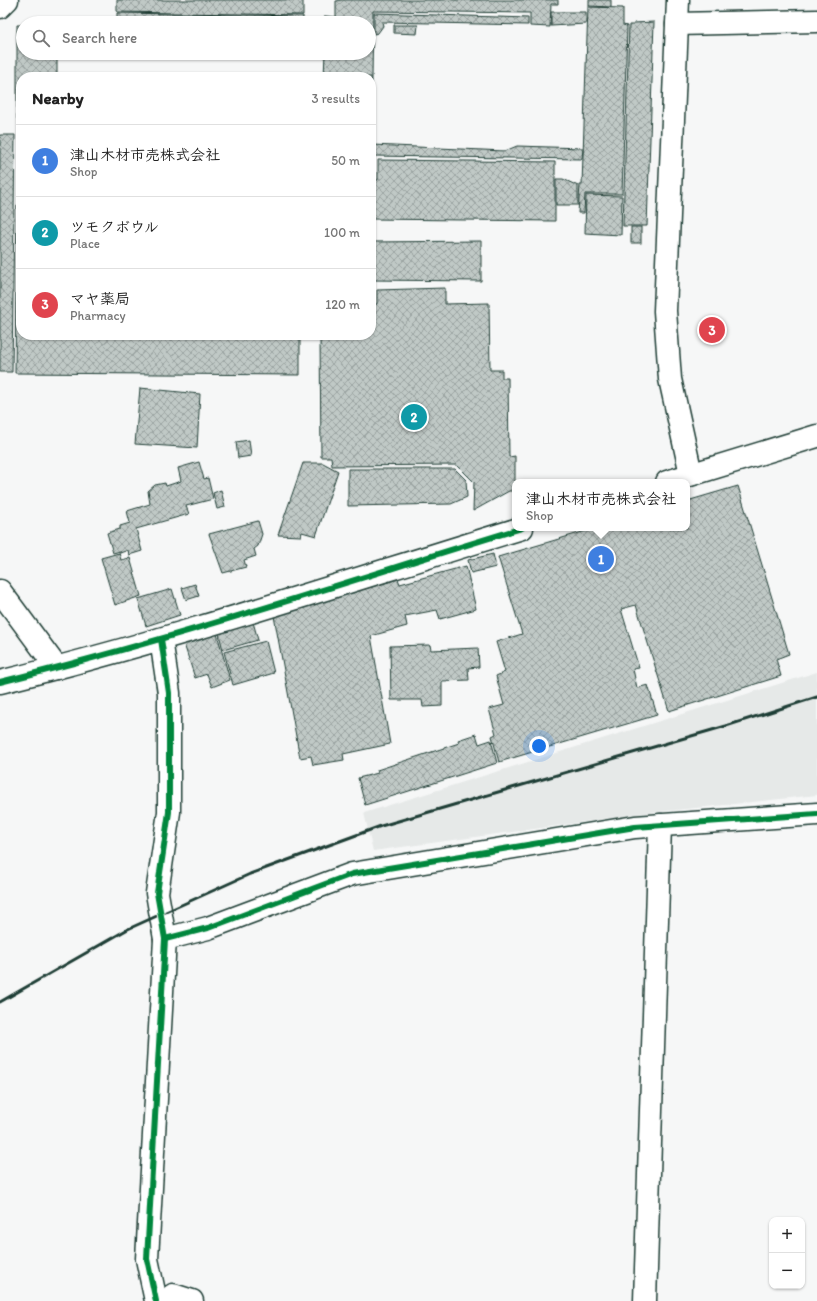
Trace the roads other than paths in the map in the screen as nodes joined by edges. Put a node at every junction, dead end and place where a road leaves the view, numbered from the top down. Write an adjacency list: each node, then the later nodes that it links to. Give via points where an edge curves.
1 (7, 0): 3 (main road)
2 (678, 0): 5 (main road)
3 (0, 7)
4 (817, 21): 5 (main road)
5 (677, 24): 7 (main road, via 665,311 670,379)
6 (817, 436): 7 (main road)
7 (691, 474): 8 (main road)
8 (676, 479)
9 (512, 531): 11 (main road)
10 (0, 592): 12 (main road)
11 (161, 639): 12 (main road); 16 (main road, via 169,693 169,812 157,893)
12 (57, 668): 13 (main road)
13 (0, 682)
14 (817, 814): 15 (main road)
15 (660, 825): 16 (main road, via 352,874 208,928); 20 (main road)
16 (165, 939): 17 (main road, via 147,1259)
17 (156, 1301)
18 (170, 1301): 19 (main road, via 173,1295)
19 (192, 1301)
20 (645, 1301)

